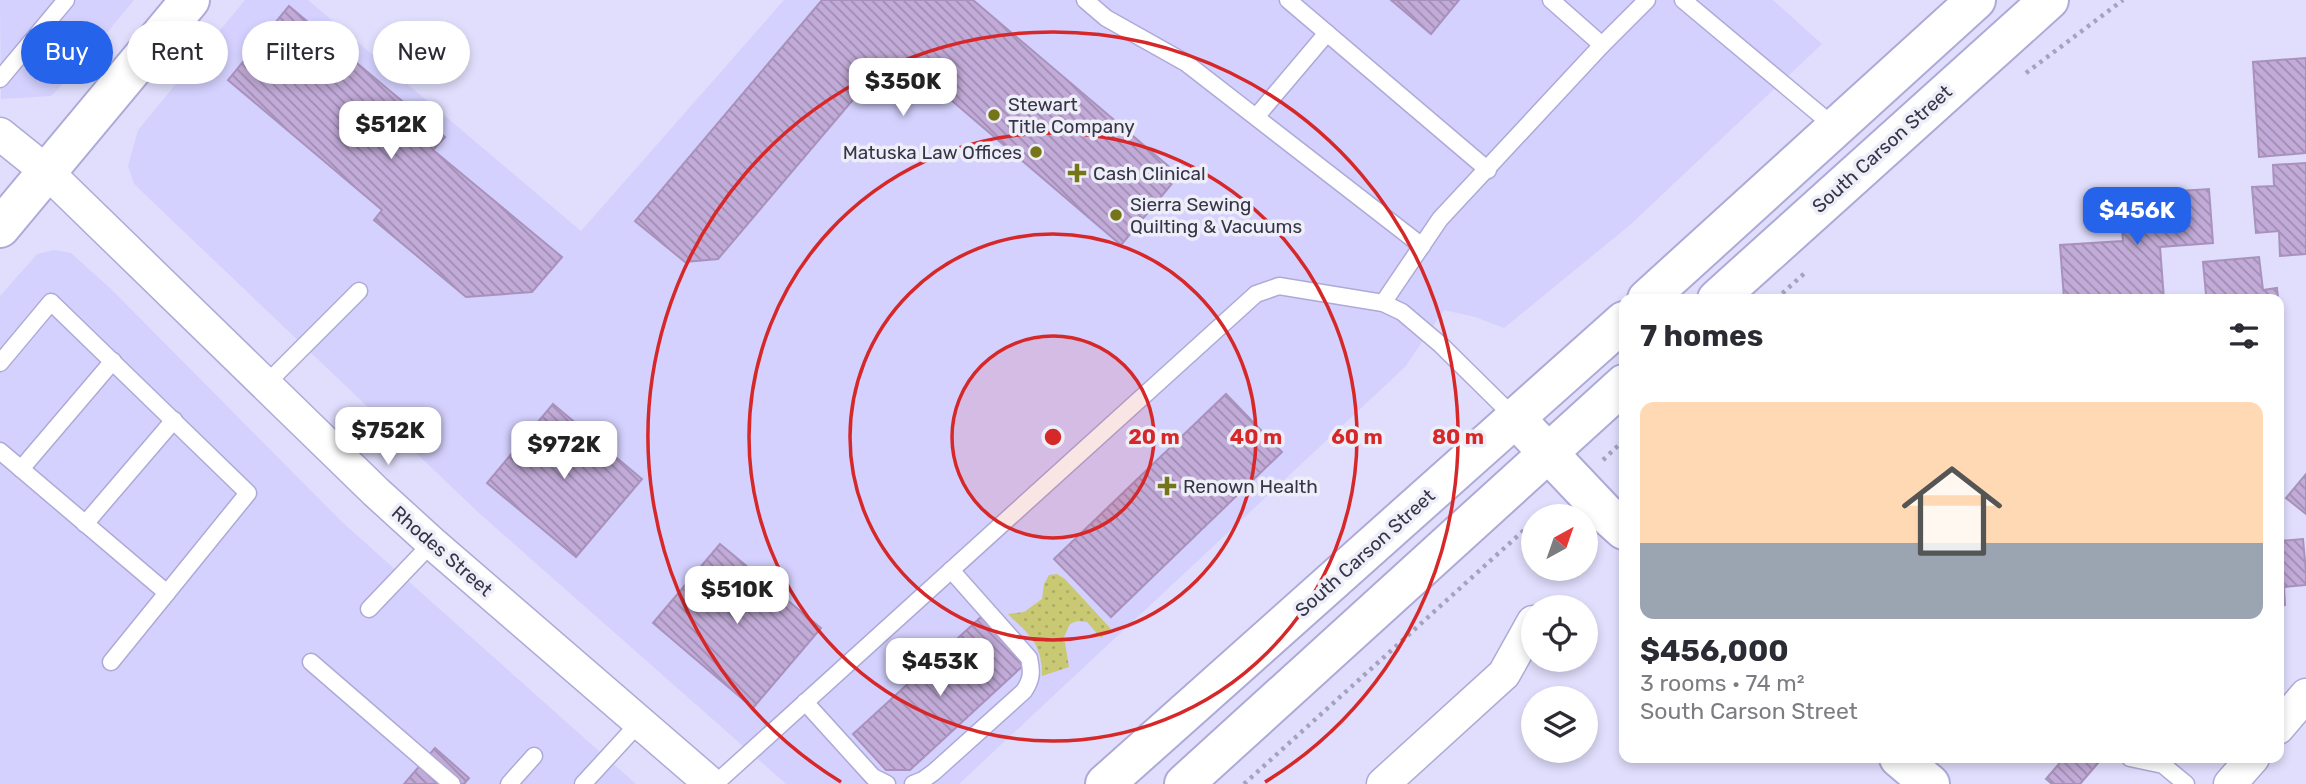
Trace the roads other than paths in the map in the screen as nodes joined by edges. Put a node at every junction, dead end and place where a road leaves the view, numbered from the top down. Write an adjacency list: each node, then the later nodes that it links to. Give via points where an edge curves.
1 (66, 0): 12 (lane)
2 (190, 0): 17 (main road)
3 (1288, 0): 10 (lane)
4 (1551, 0): 11 (lane)
5 (1647, 0): 11 (lane)
6 (1683, 0): 14 (lane)
7 (1976, 0): 14 (main road)
8 (2049, 0): 22 (main road, South Carson Street)
9 (1093, 3): 13 (lane, via 1106,18 1186,63)
10 (1327, 33): 13 (lane); 16 (lane)
11 (1602, 45): 16 (lane)
12 (0, 79)
13 (1256, 117): 19 (lane)
14 (1836, 128): 21 (main road)
15 (0, 134): 17 (street, Rhodes Street)
16 (1488, 170): 19 (lane, via 1440,219)
17 (46, 171): 18 (main road); 27 (street, Rhodes Street)
18 (0, 228)
19 (1422, 246): 23 (lane)
20 (359, 291): 27 (lane)
21 (1653, 294)
22 (1723, 294)
23 (1383, 303): 29 (lane, via 1402,312 1441,345); 37 (lane, via 1279,286 1256,294)
24 (1619, 326): 29 (main road, South Carson Street)
25 (113, 361): 26 (lane, via 51,302); 30 (lane); 33 (lane)
26 (0, 363)
27 (266, 384): 36 (street, Rhodes Street)
28 (1619, 388): 32 (main road)
29 (1516, 419): 32 (main road); 57 (main road, South Carson Street)
30 (174, 421): 34 (lane); 38 (lane, via 248,493)
31 (0, 451): 33 (lane)
32 (1548, 452): 35 (main road); 58 (main road)
33 (21, 469): 34 (lane)
34 (85, 524): 38 (lane)
35 (1619, 526)
36 (432, 543): 39 (lane); 46 (street, Rhodes Street)
37 (951, 570): 44 (lane); 56 (lane, via 1029,657 1031,681 934,772)
38 (167, 593): 41 (lane)
39 (369, 609)
40 (1521, 644): 59 (street, via 1504,674)
41 (111, 662)
42 (311, 662): 51 (lane)
43 (2306, 695): 45 (street)
44 (805, 702): 54 (lane); 55 (lane, via 873,777)
45 (2284, 721)
46 (639, 723): 53 (lane); 54 (street, Rhodes Street)
47 (534, 756): 52 (lane)
48 (1905, 763): 60 (main road)
49 (2154, 763): 61 (lane)
50 (2249, 763): 62 (street)
51 (452, 784)
52 (509, 784)
53 (583, 784)
54 (713, 784)
55 (887, 784)
56 (913, 784)
57 (1105, 784)
58 (1184, 784)
59 (1383, 784)
60 (1930, 784)
61 (2186, 784)
62 (2231, 784)

